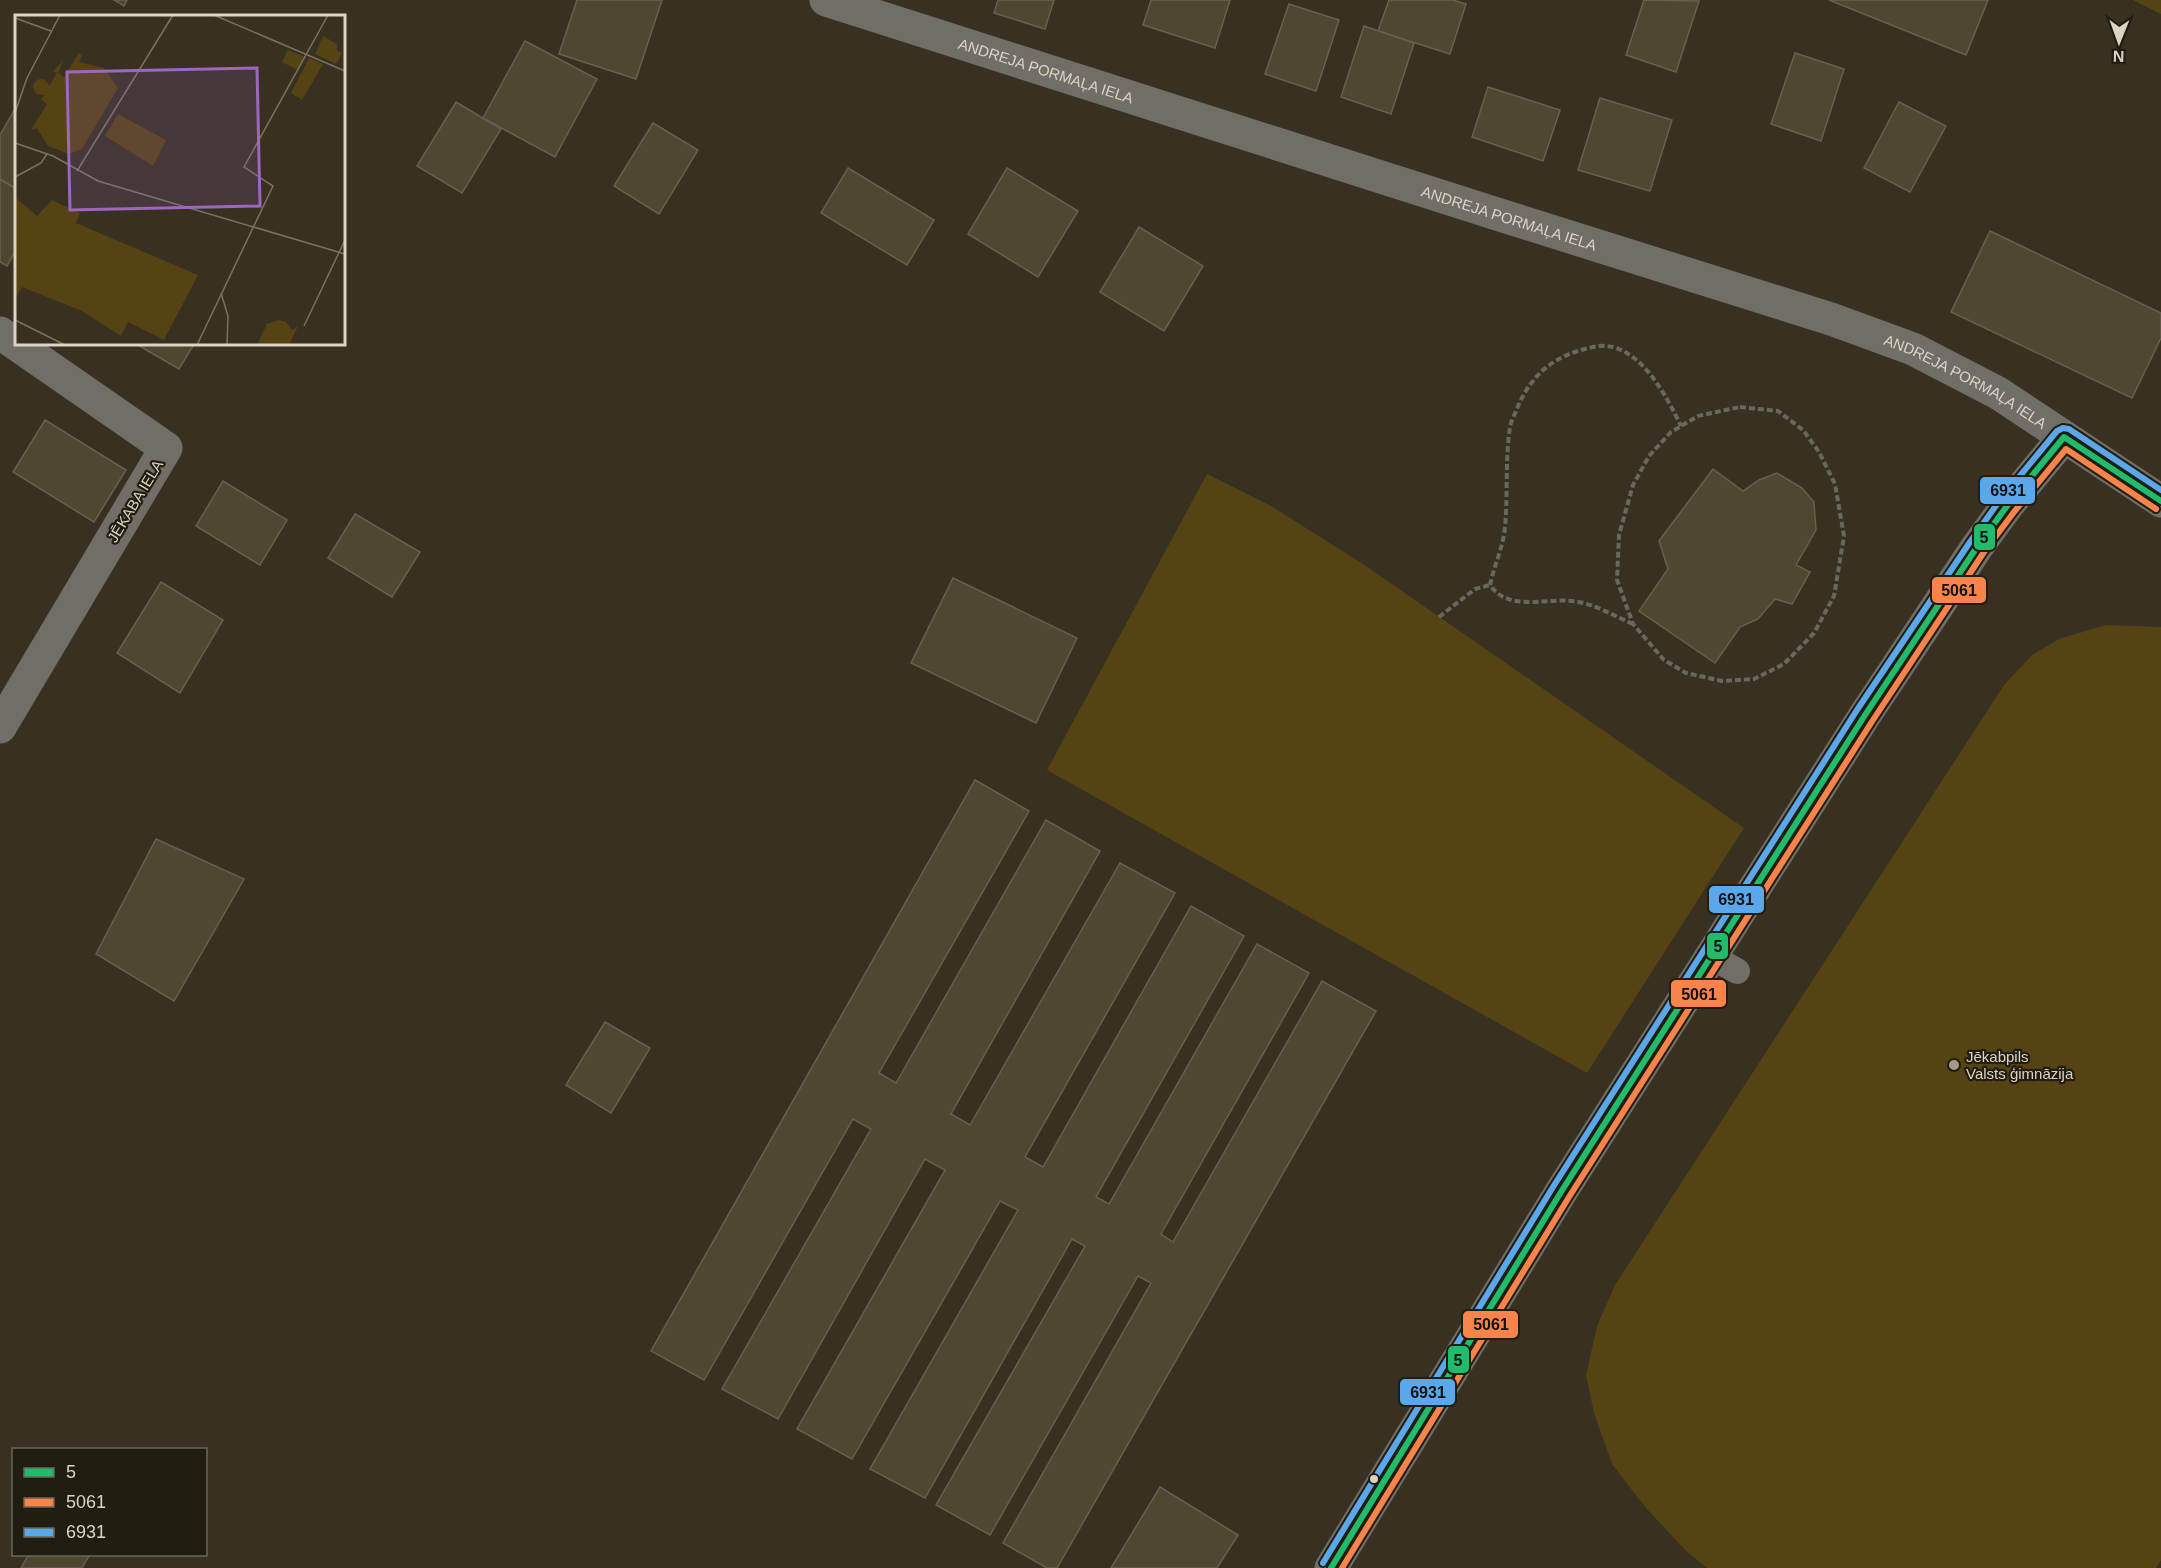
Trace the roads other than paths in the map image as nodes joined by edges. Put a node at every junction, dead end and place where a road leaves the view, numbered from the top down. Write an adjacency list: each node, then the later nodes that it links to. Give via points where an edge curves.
1 (826, 0): 5 (street, ANDREJA PORMAĻA IELA, via 1831,319 1912,349 1998,393)
2 (0, 333): 3 (street, JĒKABA IELA)
3 (15, 343)
4 (17, 345): 7 (street, JĒKABA IELA, via 166,448)
5 (2064, 437): 6 (street, ANDREJA PORMAĻA IELA); 8 (street, via 1977,547 1865,715 1724,964 1562,1192)
6 (2161, 501)
7 (0, 727)
8 (1330, 1568)

